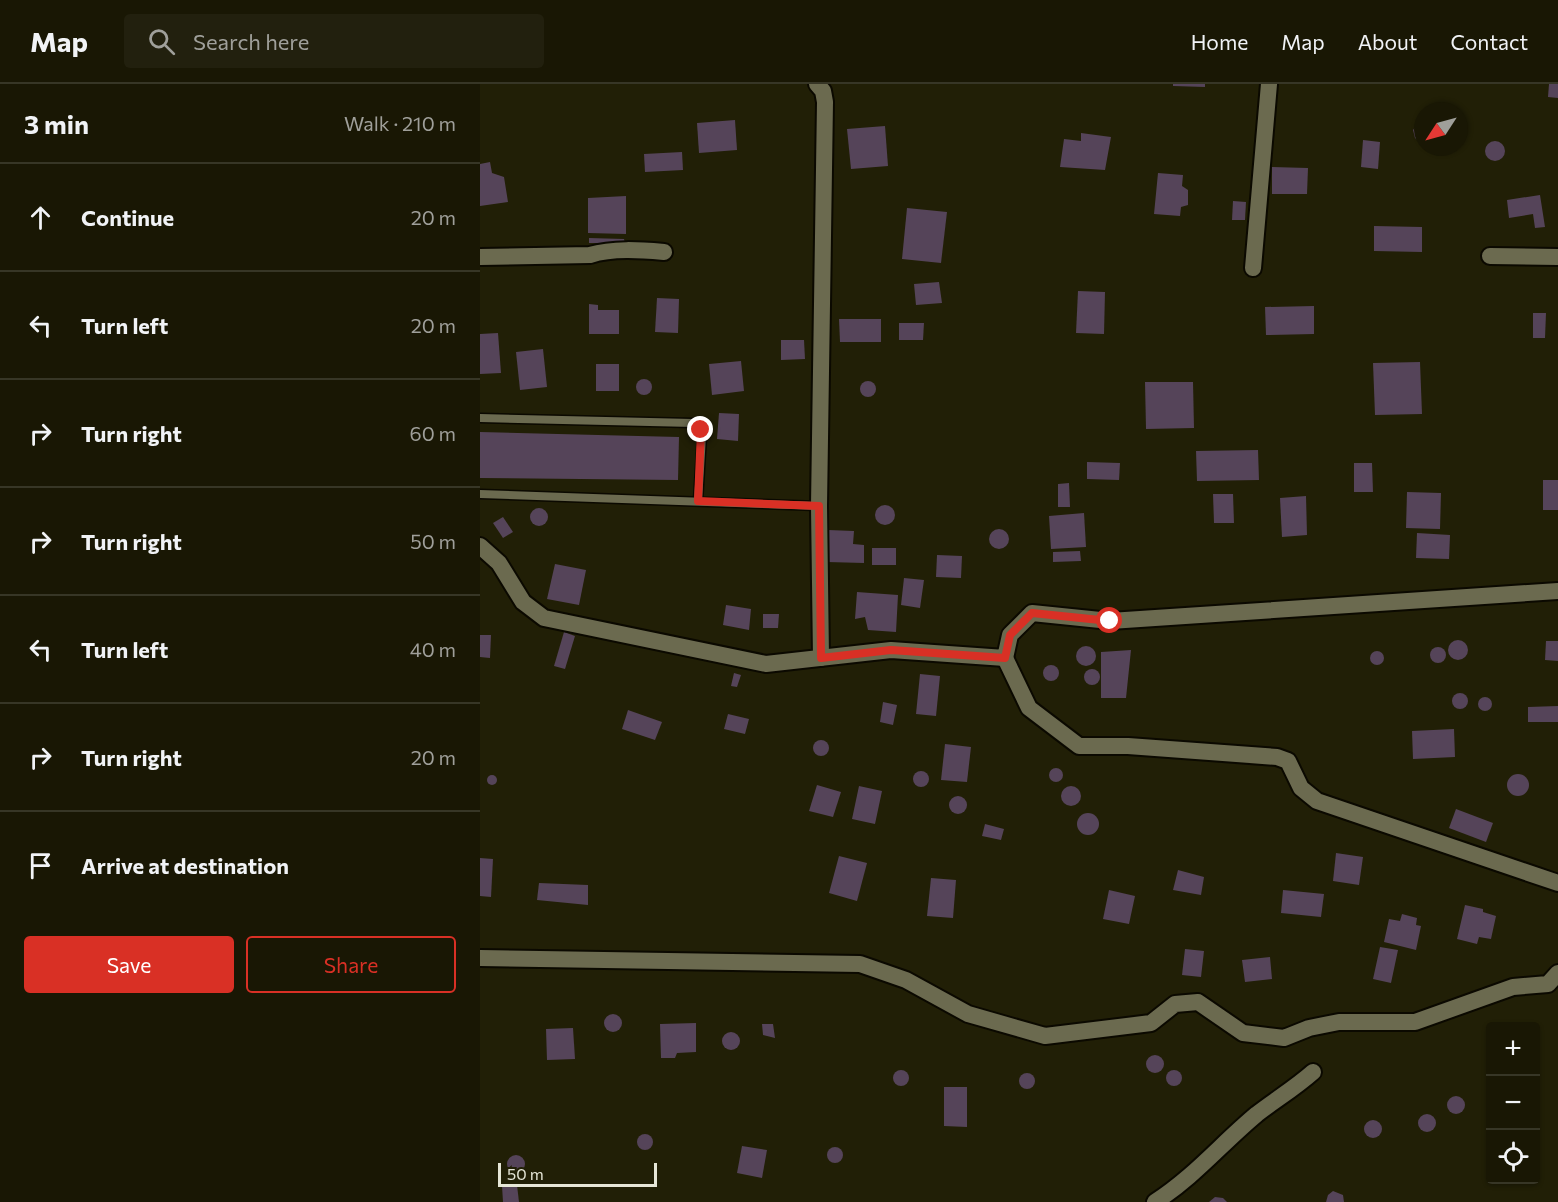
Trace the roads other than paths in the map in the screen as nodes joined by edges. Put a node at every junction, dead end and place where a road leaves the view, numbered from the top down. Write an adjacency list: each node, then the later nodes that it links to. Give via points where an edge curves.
1 (817, 84): 11 (street, via 825,102)
2 (1269, 84): 7 (street)
3 (664, 252): 5 (street)
4 (1490, 256): 6 (street)
5 (480, 257)
6 (1558, 257)
7 (1253, 268)
8 (480, 418): 10 (lane, via 693,423 702,436)
9 (480, 494): 10 (lane)
10 (698, 501): 11 (lane)
11 (819, 506): 14 (street)
12 (480, 546): 14 (street, via 499,562 524,602 544,618 766,664)
13 (1558, 591): 15 (street, via 1110,621 1032,613 1010,635)
14 (821, 658): 15 (street, via 891,650)
15 (1005, 658): 16 (street, via 1029,708 1079,746 1276,757 1288,761 1301,788 1317,801)
16 (1558, 883)
17 (480, 958): 18 (street, via 860,964 906,980 968,1014 1045,1036 1150,1023 1175,1004 1198,1002 1243,1033 1284,1038 1339,1022 1414,1022 1513,987 1548,984)
18 (1558, 973)
19 (1313, 1072): 20 (street, via 1257,1114 1179,1187)
20 (1155, 1202)

